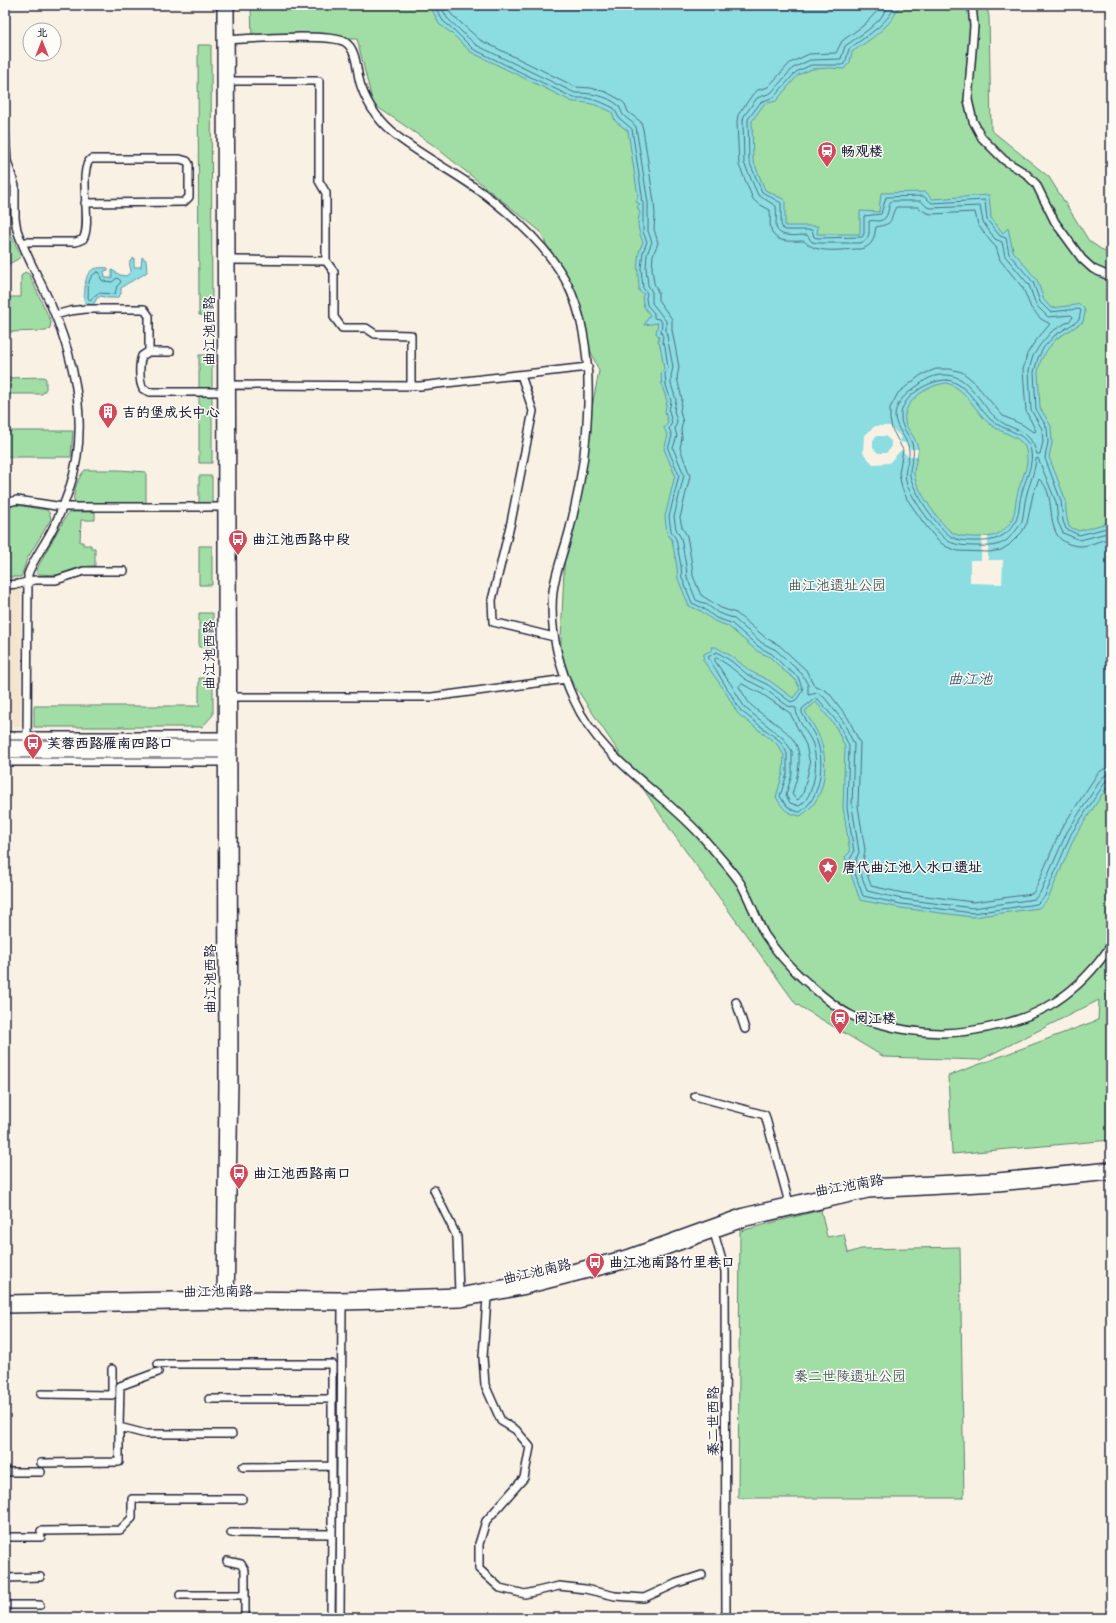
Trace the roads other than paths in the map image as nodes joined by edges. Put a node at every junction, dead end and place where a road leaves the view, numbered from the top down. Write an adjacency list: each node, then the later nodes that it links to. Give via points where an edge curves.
1 (222, 5): 4 (street, 曲江池西路)
2 (229, 5): 4 (street, 曲江池西路)
3 (972, 5): 13 (street, via 974,26 968,100 973,121 982,138 1004,160 1025,173 1036,184 1055,222 1082,259 1093,269)
4 (225, 40): 5 (street, 曲江池西路); 17 (street, via 317,38 345,42 353,51 363,92 382,124 398,138 465,180 493,201 535,239 554,263 567,284 577,309 584,331); 20 (street, 曲江池西路)
5 (229, 80): 11 (street, 曲江池西路); 12 (street, via 320,81 318,181 326,193)
6 (5, 133): 8 (street, via 6,153 14,178)
7 (5, 201): 8 (street)
8 (15, 201): 10 (street, via 16,224)
9 (85, 203): 9 (street, via 85,168 91,159 180,159 189,164 189,197 184,202); 10 (street, via 85,233 80,241)
10 (22, 242): 14 (street)
11 (229, 260): 12 (street); 20 (street, 曲江池西路)
12 (326, 261): 19 (street, via 334,272 334,317 342,328 366,328 375,334 411,335)
13 (1111, 277)
14 (55, 315): 15 (street, via 86,309 144,309 149,316); 22 (street, via 65,341 77,394 80,436 76,463)
15 (149, 352): 16 (street); 20 (street, via 143,354 141,359 141,386 146,391)
16 (170, 352)
17 (588, 367): 18 (street); 27 (street, via 586,425 580,477 569,532 553,590)
18 (521, 375): 19 (street); 27 (street, via 533,411 511,522 492,600 493,622)
19 (411, 386): 20 (street)
20 (225, 387): 23 (street, 曲江池西路); 29 (street, 曲江池西路)
21 (5, 503): 22 (street, via 22,500)
22 (63, 507): 23 (street); 25 (street, via 31,566)
23 (223, 507): 33 (street, 曲江池西路)
24 (124, 571): 25 (street, via 84,571 56,580)
25 (27, 581): 26 (street); 31 (street)
26 (5, 585)
27 (554, 637): 28 (street)
28 (566, 679): 29 (street, via 432,697); 36 (street, via 574,702 589,727 628,771 683,817 740,883 766,936 787,962 800,977 852,1016 896,1029 932,1034 962,1033 989,1028 1023,1018 1053,1004 1084,979)
29 (230, 697): 33 (street, 曲江池西路)
30 (5, 736): 31 (street)
31 (27, 740): 32 (street); 33 (street)
32 (5, 745)
33 (227, 749): 34 (street); 35 (street); 48 (street, 曲江池西路, via 232,1082)
34 (5, 753)
35 (5, 762)
36 (1111, 945)
37 (736, 1002): 38 (street)
38 (745, 1029)
39 (695, 1096): 43 (street, via 765,1115)
40 (1111, 1167): 43 (street, 曲江池南路, via 997,1178 867,1184)
41 (1111, 1175): 44 (street, 曲江池南路, via 998,1186 868,1193)
42 (434, 1190): 45 (street, via 456,1237)
43 (789, 1202): 44 (street, 曲江池南路, via 744,1213)
44 (713, 1229): 45 (street, 曲江池南路, via 525,1281); 46 (street, 曲江池南路, via 632,1262); 79 (street, 秦二世西路, via 725,1271)
45 (459, 1293): 48 (street, 曲江池南路)
46 (486, 1297): 49 (street, 曲江池南路, via 460,1302); 69 (street, via 485,1385 501,1421 516,1430 530,1447 524,1478 486,1521 478,1544 479,1569 500,1588 525,1594 559,1586 615,1596 644,1598 676,1583)
47 (5, 1300): 48 (street, 曲江池南路)
48 (226, 1300): 49 (street, 曲江池南路); 50 (street, 曲江池南路)
49 (342, 1305): 78 (street)
50 (5, 1308)
51 (158, 1364): 55 (street, via 332,1364)
52 (112, 1369): 54 (street, via 112,1395)
53 (158, 1372): 57 (street, via 120,1386)
54 (41, 1394)
55 (332, 1398): 56 (street); 60 (street)
56 (209, 1399)
57 (119, 1427): 58 (street, via 146,1434); 59 (street, via 119,1462)
58 (232, 1434)
59 (41, 1463)
60 (332, 1466): 61 (street); 66 (street)
61 (243, 1467)
62 (5, 1472): 63 (street)
63 (41, 1472)
64 (242, 1500): 67 (street, via 132,1499 132,1518 120,1530)
65 (231, 1533): 66 (street)
66 (332, 1534): 77 (street)
67 (5, 1537)
68 (227, 1561): 73 (street, via 242,1564 245,1571)
69 (702, 1575)
70 (40, 1577): 71 (street)
71 (5, 1578)
72 (180, 1595): 73 (street)
73 (245, 1595): 76 (street)
74 (5, 1605): 75 (street)
75 (40, 1605)
76 (245, 1618)
77 (331, 1618)
78 (340, 1618)
79 (726, 1618)

